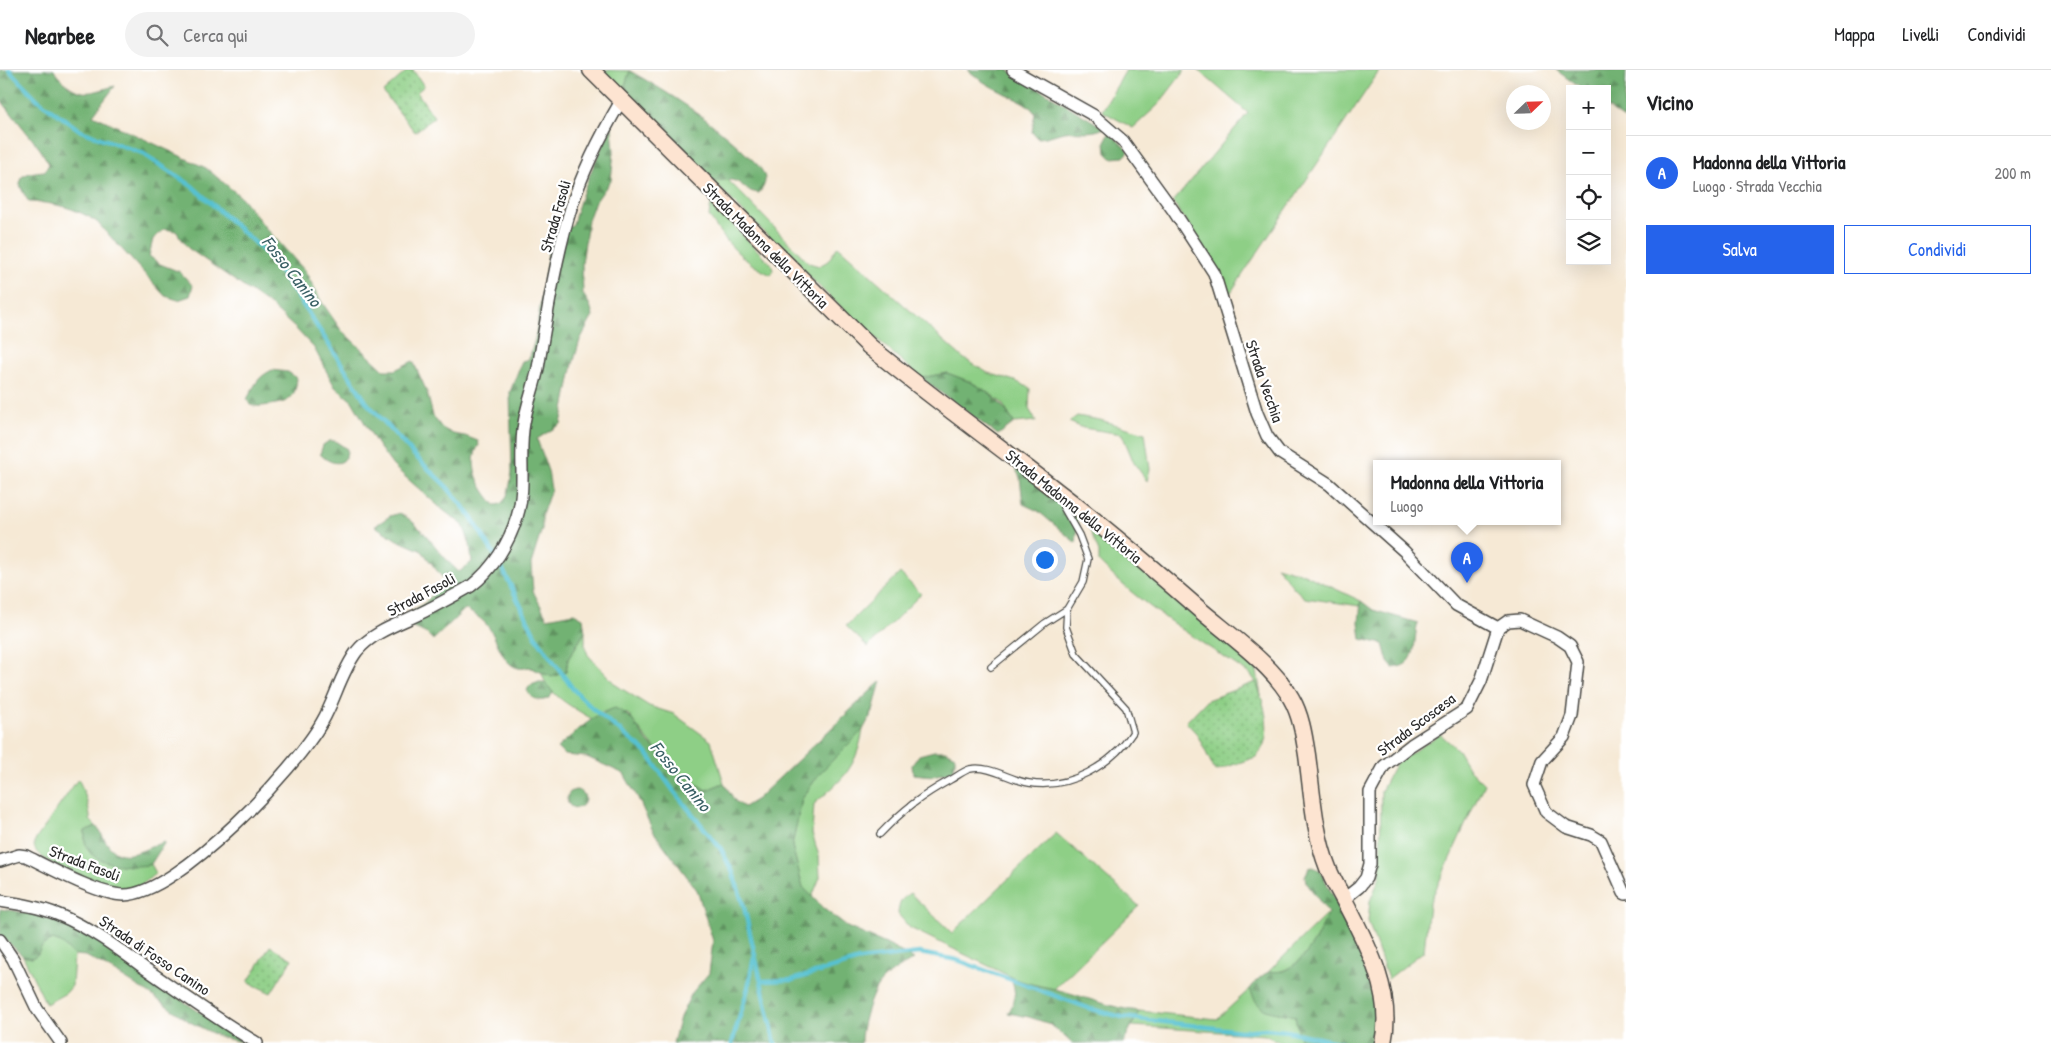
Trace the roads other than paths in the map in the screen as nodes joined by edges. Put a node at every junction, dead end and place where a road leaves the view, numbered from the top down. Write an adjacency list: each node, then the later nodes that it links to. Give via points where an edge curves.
1 (591, 70): 3 (street, Strada Madonna della Vittoria)
2 (1013, 70): 5 (street, Strada Vecchia, via 1093,115 1123,141 1214,273 1267,436 1280,453 1329,484)
3 (621, 101): 4 (street, Strada Madonna della Vittoria, via 869,346); 11 (street, Strada Fasoli, via 599,140 571,208 523,426 521,504 511,533 491,566 471,586 367,640 349,662 323,721 294,763 211,845 152,888 124,895 109,893 26,856)
4 (1060, 493): 7 (lane, via 1063,507 1080,535 1088,559 1083,582); 13 (street, Strada Madonna della Vittoria, via 1262,663 1286,689 1303,731 1322,851)
5 (1373, 523)
6 (1375, 525): 8 (street, Strada Vecchia, via 1456,606)
7 (1068, 609): 9 (lane, via 1045,623); 10 (lane, via 1066,627 1076,654 1126,708 1133,732 1126,744 1095,770 1057,783 1028,784 983,768 968,769 903,810)
8 (1498, 628): 12 (street, via 1508,621 1520,620 1570,646 1578,662 1570,723 1564,737 1542,761 1534,785 1546,812 1566,827 1601,841); 13 (street, Strada Scoscesa, via 1481,681 1467,710 1410,745 1384,766 1370,792 1370,864 1366,878)
9 (991, 667)
10 (880, 834)
11 (0, 861)
12 (1626, 894)
13 (1344, 899): 18 (street, Strada Madonna della Vittoria, via 1380,983 1386,1006)
14 (0, 901): 17 (street, Strada di Fosso Canino, via 40,908 90,930)
15 (0, 940): 16 (street, via 37,1009)
16 (61, 1043)
17 (257, 1043)
18 (1384, 1043)

